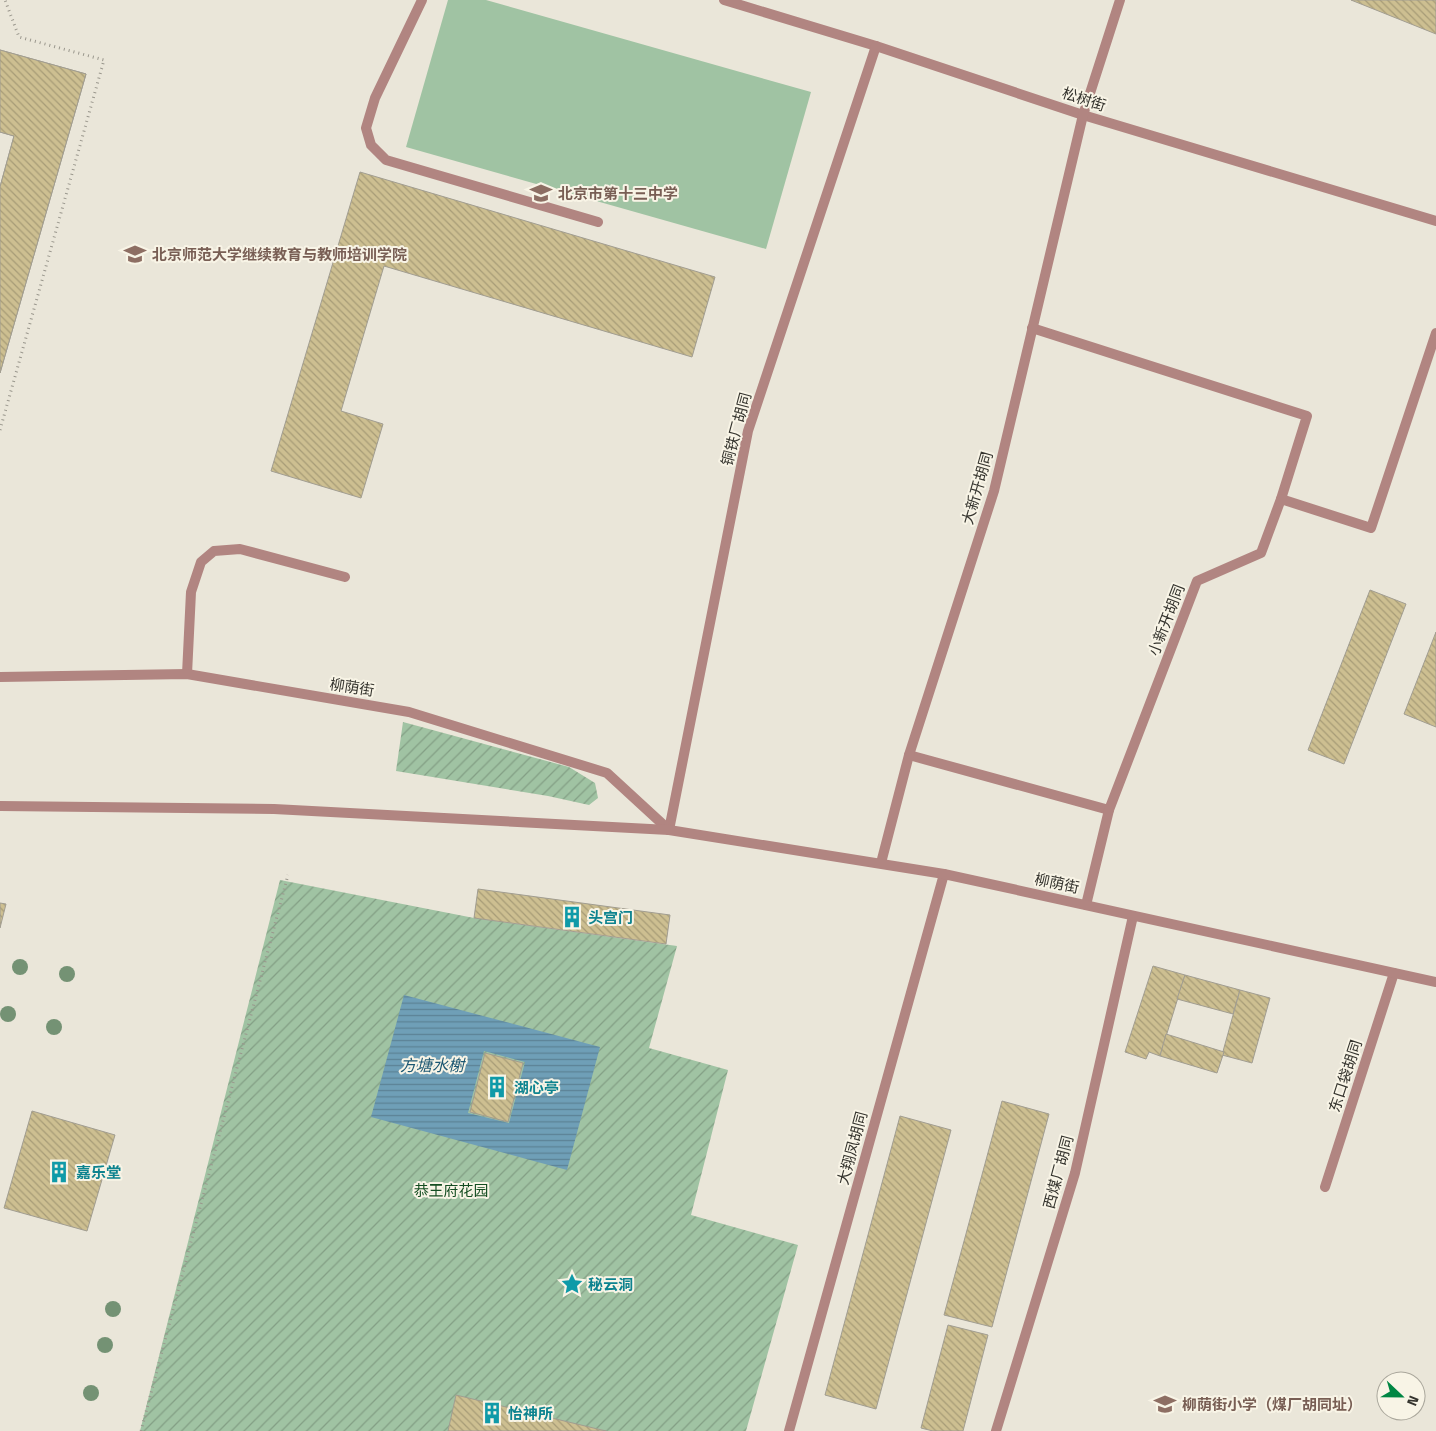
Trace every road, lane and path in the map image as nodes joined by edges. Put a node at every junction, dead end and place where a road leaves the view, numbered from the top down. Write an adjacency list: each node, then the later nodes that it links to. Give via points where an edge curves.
1 (5, 0): 12 (path, via 19,37 104,60)
2 (422, 0): 9 (street, via 375,98 366,128 371,145 386,160)
3 (724, 0): 5 (street, 松树街)
4 (1120, 0): 7 (street, 大新开胡同)
5 (747, 3): 6 (street, 松树街)
6 (876, 46): 7 (street, 松树街); 20 (street, 铜铁厂胡同, via 748,431)
7 (1084, 115): 8 (street, 松树街); 10 (street, 大新开胡同)
8 (1436, 221)
9 (598, 222)
10 (1032, 328): 13 (street, 小新开胡同, via 1307,416); 17 (street, 大新开胡同, via 994,491)
11 (1436, 333): 13 (street, via 1371,528)
12 (0, 430)
13 (1281, 500): 19 (street, 小新开胡同, via 1261,553 1197,581)
14 (345, 577): 15 (street, via 240,549 214,551 201,562 191,592)
15 (187, 674): 16 (street, 柳荫街); 20 (street, 柳荫街, via 409,712 607,773)
16 (0, 677)
17 (909, 754): 19 (street); 21 (street, 大新开胡同)
18 (0, 806): 20 (street, 柳荫街, via 274,809)
19 (1110, 810): 24 (street, 小新开胡同)
20 (669, 830): 21 (street, 柳荫街)
21 (881, 864): 22 (street, 柳荫街)
22 (944, 874): 24 (street, 柳荫街); 30 (street, 大翔凤胡同)
23 (288, 875): 29 (path)
24 (1086, 905): 25 (street, 柳荫街)
25 (1133, 916): 26 (street, 柳荫街); 31 (street, 西煤厂胡同, via 1075,1172)
26 (1394, 973): 27 (street, 柳荫街); 28 (street, 东口袋胡同)
27 (1436, 982)
28 (1325, 1187)
29 (141, 1431)
30 (789, 1431)
31 (996, 1431)

